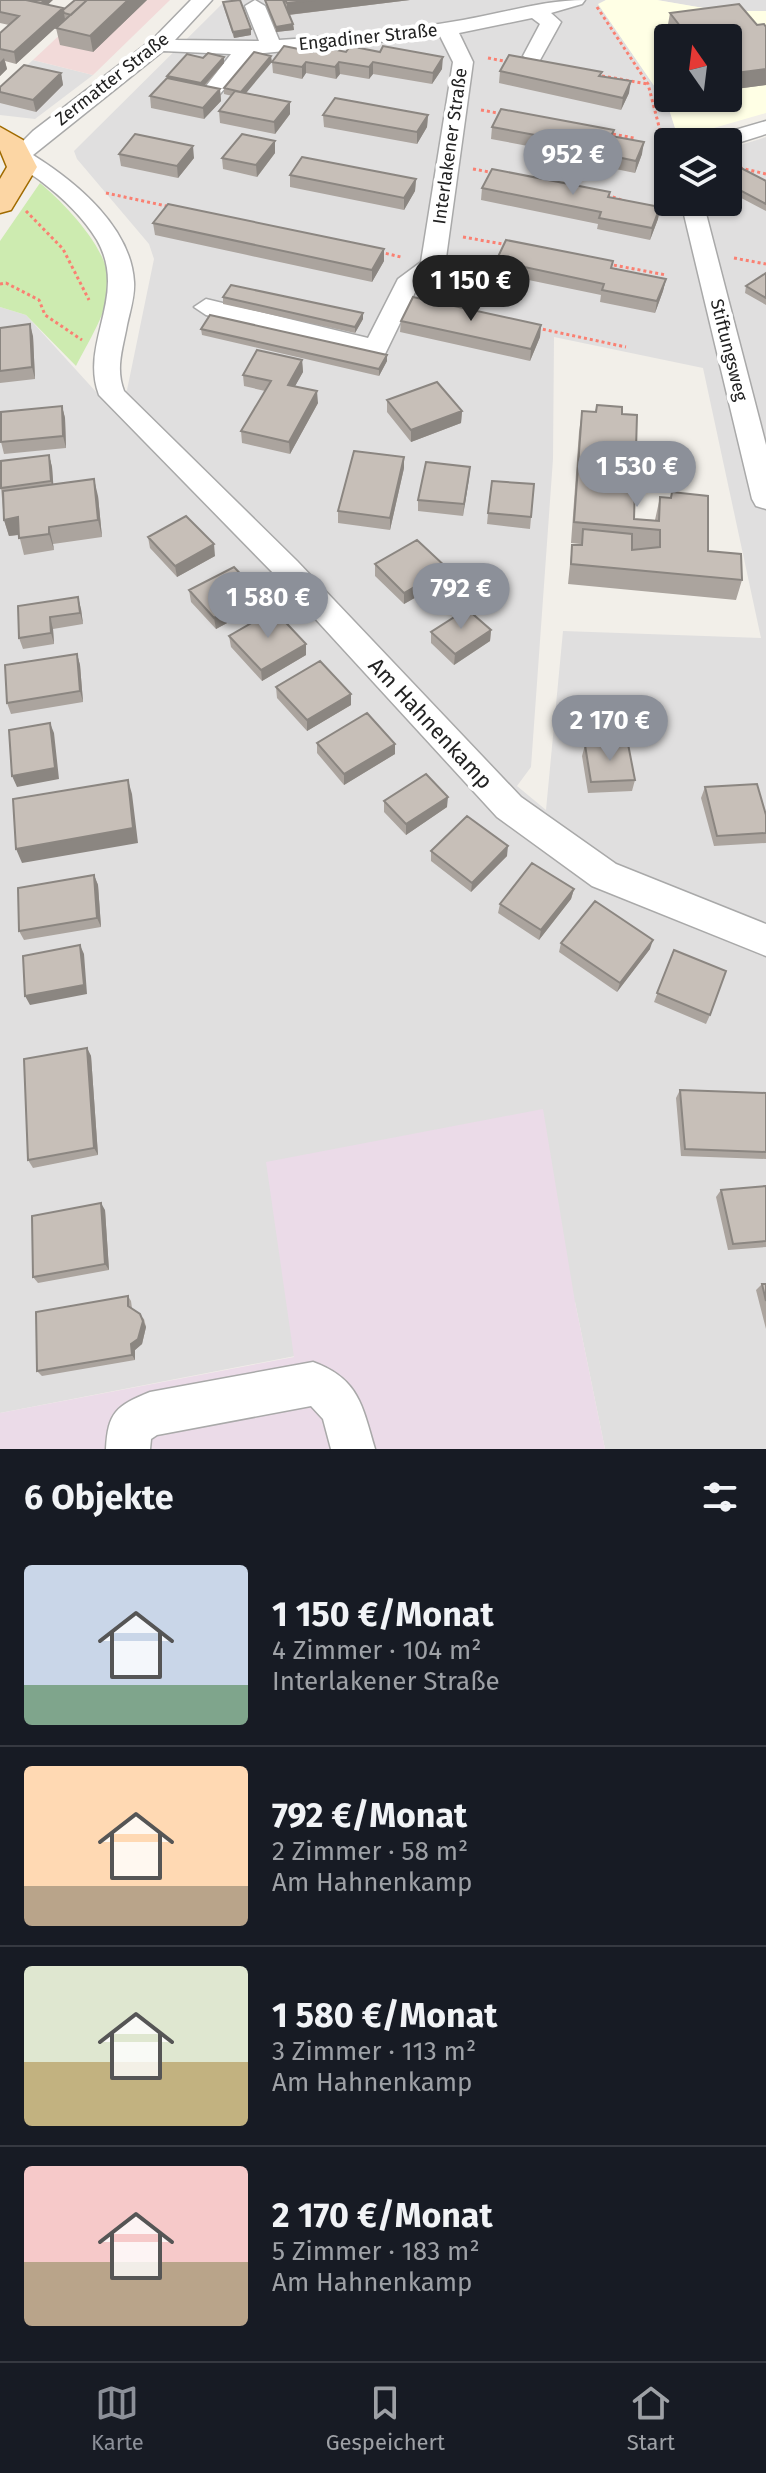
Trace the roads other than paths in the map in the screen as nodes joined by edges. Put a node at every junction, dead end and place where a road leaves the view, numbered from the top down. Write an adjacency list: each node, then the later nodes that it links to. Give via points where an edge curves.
1 (202, 0): 6 (street, Zermatter Straße)
2 (575, 0): 4 (street, Engadiner Straße)
3 (255, 6): 7 (street)
4 (537, 12): 5 (street, Engadiner Straße); 9 (street, via 551,22)
5 (447, 29): 7 (street, Engadiner Straße); 16 (street, Interlakener Straße, via 463,62 433,265 407,284 376,348)
6 (159, 44): 8 (street, Engadiner Straße); 13 (street, Zermatter Straße, via 41,134)
7 (271, 46): 8 (street, Engadiner Straße)
8 (247, 48): 10 (street)
9 (533, 56)
10 (213, 90)
11 (766, 127): 12 (street)
12 (742, 135)
13 (6, 150): 14 (main road, via 22,167); 18 (street, Am Hahnenkamp, via 50,174 77,198 118,263 122,282 103,374 112,395 287,569 509,807 604,875)
14 (3, 201)
15 (695, 216): 17 (street, Stiftungsweg)
16 (206, 307)
17 (766, 499)
18 (766, 940)
19 (128, 1449): 20 (street, via 129,1427 150,1414 313,1384 329,1390 338,1402)
20 (353, 1449)

